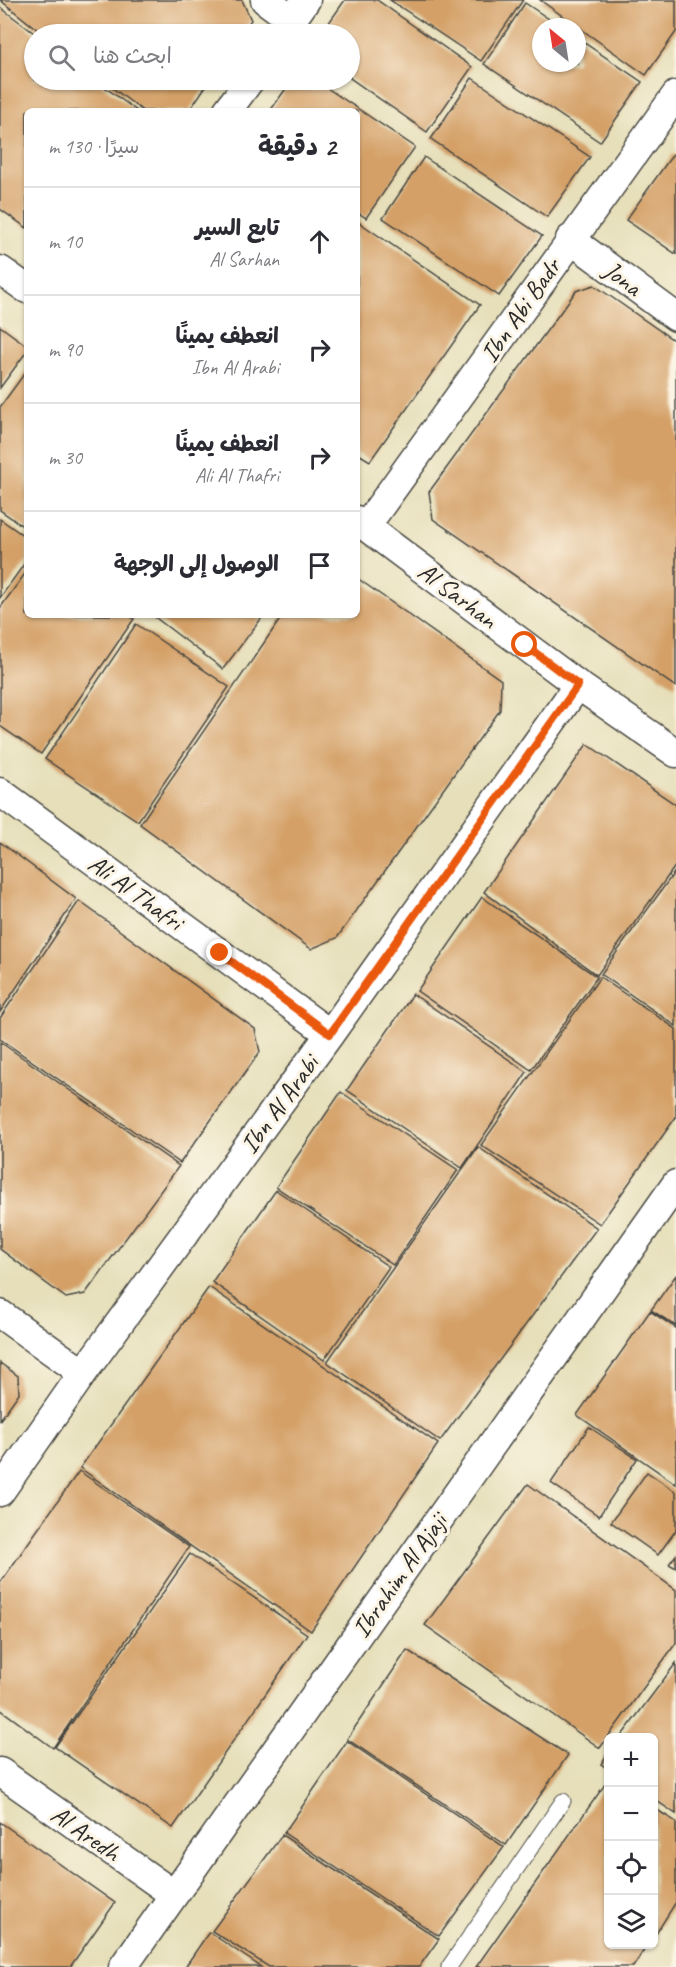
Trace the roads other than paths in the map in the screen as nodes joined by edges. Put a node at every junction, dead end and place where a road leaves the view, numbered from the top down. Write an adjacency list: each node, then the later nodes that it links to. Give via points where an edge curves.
1 (265, 0): 2 (street)
2 (294, 18)
3 (243, 90): 5 (street)
4 (676, 94): 6 (street, Ibn Abi Badr)
5 (229, 108)
6 (570, 239): 9 (street, Jona); 10 (street, Ibn Abi Badr)
7 (0, 270): 8 (street)
8 (24, 287)
9 (676, 317)
10 (362, 523): 11 (street, Al Sarhan)
11 (578, 685): 12 (street, Al Sarhan); 14 (street, Ibn Al Arabi)
12 (676, 753)
13 (0, 792): 14 (street, Ali Al Thafri)
14 (330, 1034): 17 (street, Ibn Al Arabi)
15 (676, 1184): 21 (street, Ibrahim Al Ajaji)
16 (0, 1314): 17 (street)
17 (83, 1373): 18 (street, Ibn Al Arabi)
18 (0, 1492)
19 (0, 1772): 21 (street, Al Aredh)
20 (563, 1801): 23 (lane)
21 (173, 1894): 22 (street, Ibrahim Al Ajaji)
22 (123, 1967)
23 (449, 1967)

